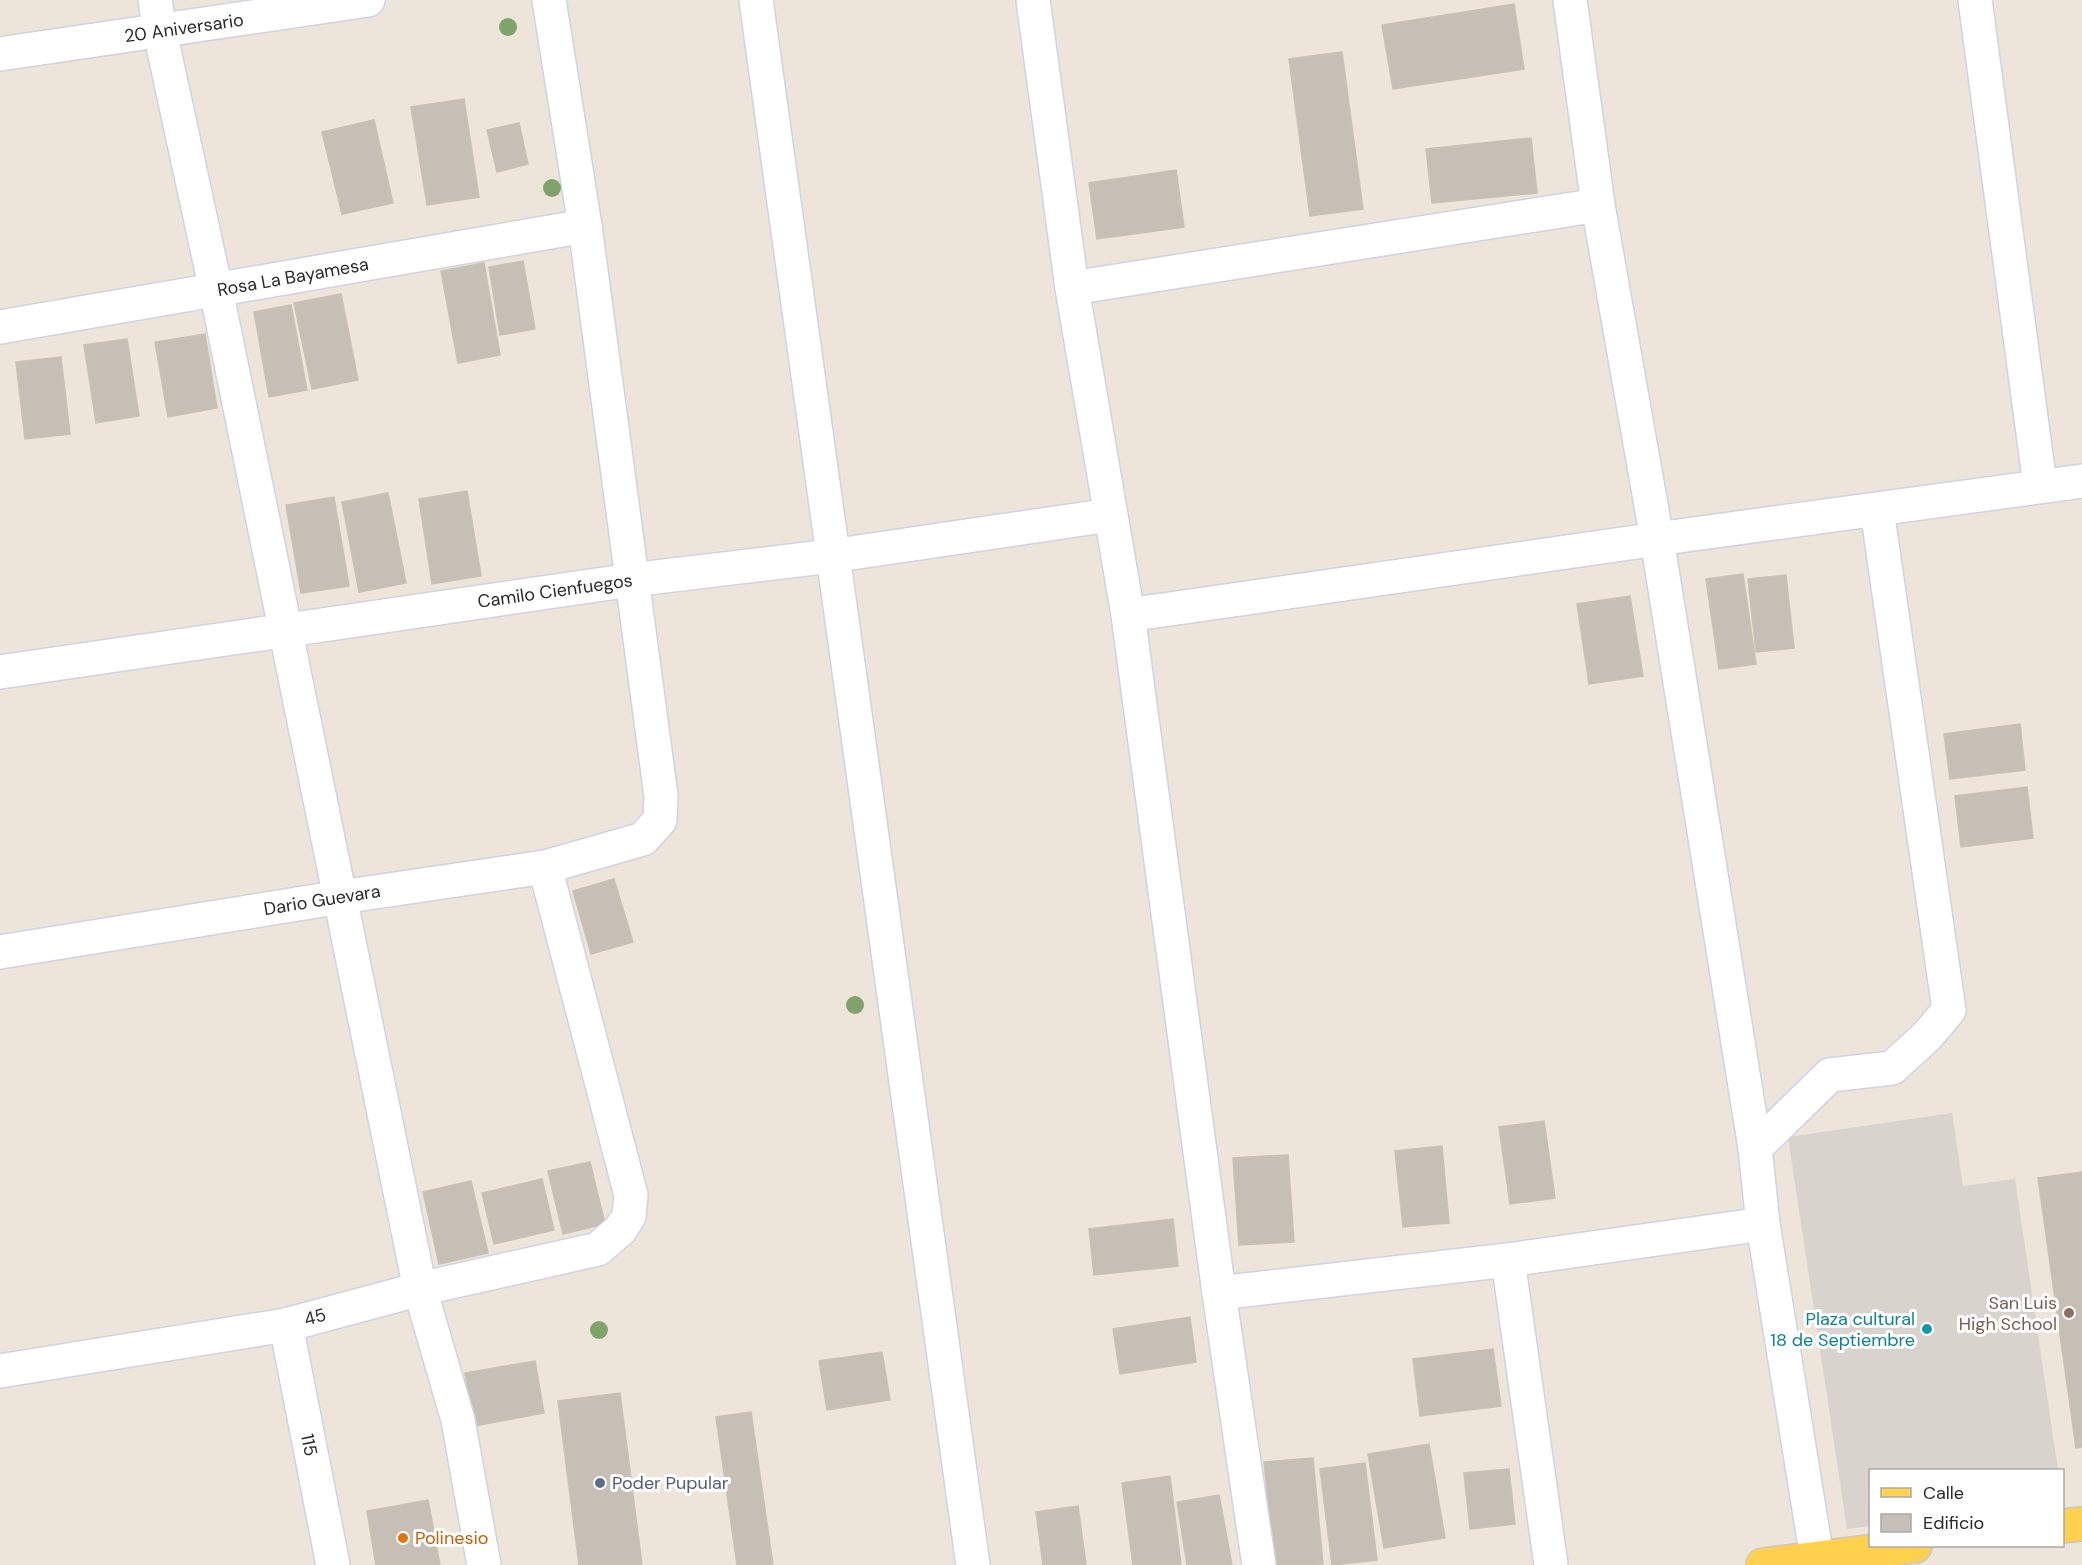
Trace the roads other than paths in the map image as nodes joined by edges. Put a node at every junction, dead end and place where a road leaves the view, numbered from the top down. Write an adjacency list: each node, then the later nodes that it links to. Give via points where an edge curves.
1 (155, 0): 8 (street)
2 (368, 0): 8 (street, 20 Aniversario)
3 (549, 0): 11 (street)
4 (756, 0): 20 (street)
5 (1033, 0): 12 (street)
6 (1570, 0): 10 (street)
7 (1976, 0): 16 (street)
8 (160, 32): 9 (street, 20 Aniversario); 13 (street)
9 (0, 54)
10 (1598, 205): 12 (street); 19 (street)
11 (585, 226): 13 (street, Rosa La Bayamesa); 21 (street)
12 (1072, 288): 18 (street)
13 (216, 290): 14 (street, Rosa La Bayamesa); 23 (street)
14 (0, 327)
15 (2082, 481): 16 (street)
16 (2040, 485): 17 (street)
17 (1877, 510): 19 (street); 28 (street, via 1948,1010 1892,1068 1830,1075)
18 (1110, 515): 20 (street, Camilo Cienfuegos); 22 (street)
19 (1657, 539): 22 (street); 28 (street)
20 (831, 555): 21 (street, Camilo Cienfuegos); 41 (street)
21 (631, 580): 23 (street, Camilo Cienfuegos); 25 (street, Dario Guevara, via 661,796 660,820 643,839)
22 (1128, 615): 32 (street)
23 (285, 630): 24 (street, Camilo Cienfuegos); 26 (street)
24 (0, 672)
25 (545, 867): 26 (street, Dario Guevara); 31 (street, 45, via 631,1195 629,1216 620,1230 598,1249)
26 (340, 897): 27 (street, Dario Guevara); 31 (street)
27 (0, 952)
28 (1755, 1148): 29 (street)
29 (1763, 1224): 30 (street); 38 (street)
30 (1508, 1260): 32 (street); 43 (street)
31 (420, 1289): 33 (street, 45); 40 (street, via 458,1420)
32 (1219, 1293): 42 (street)
33 (286, 1324): 34 (street, 45); 39 (street, 115)
34 (0, 1371)
35 (2082, 1524): 36 (main road)
36 (2064, 1526)
37 (1900, 1547): 38 (main road)
38 (1817, 1558): 44 (main road)
39 (333, 1565)
40 (484, 1565)
41 (973, 1565)
42 (1259, 1565)
43 (1551, 1565)
44 (1763, 1565)

